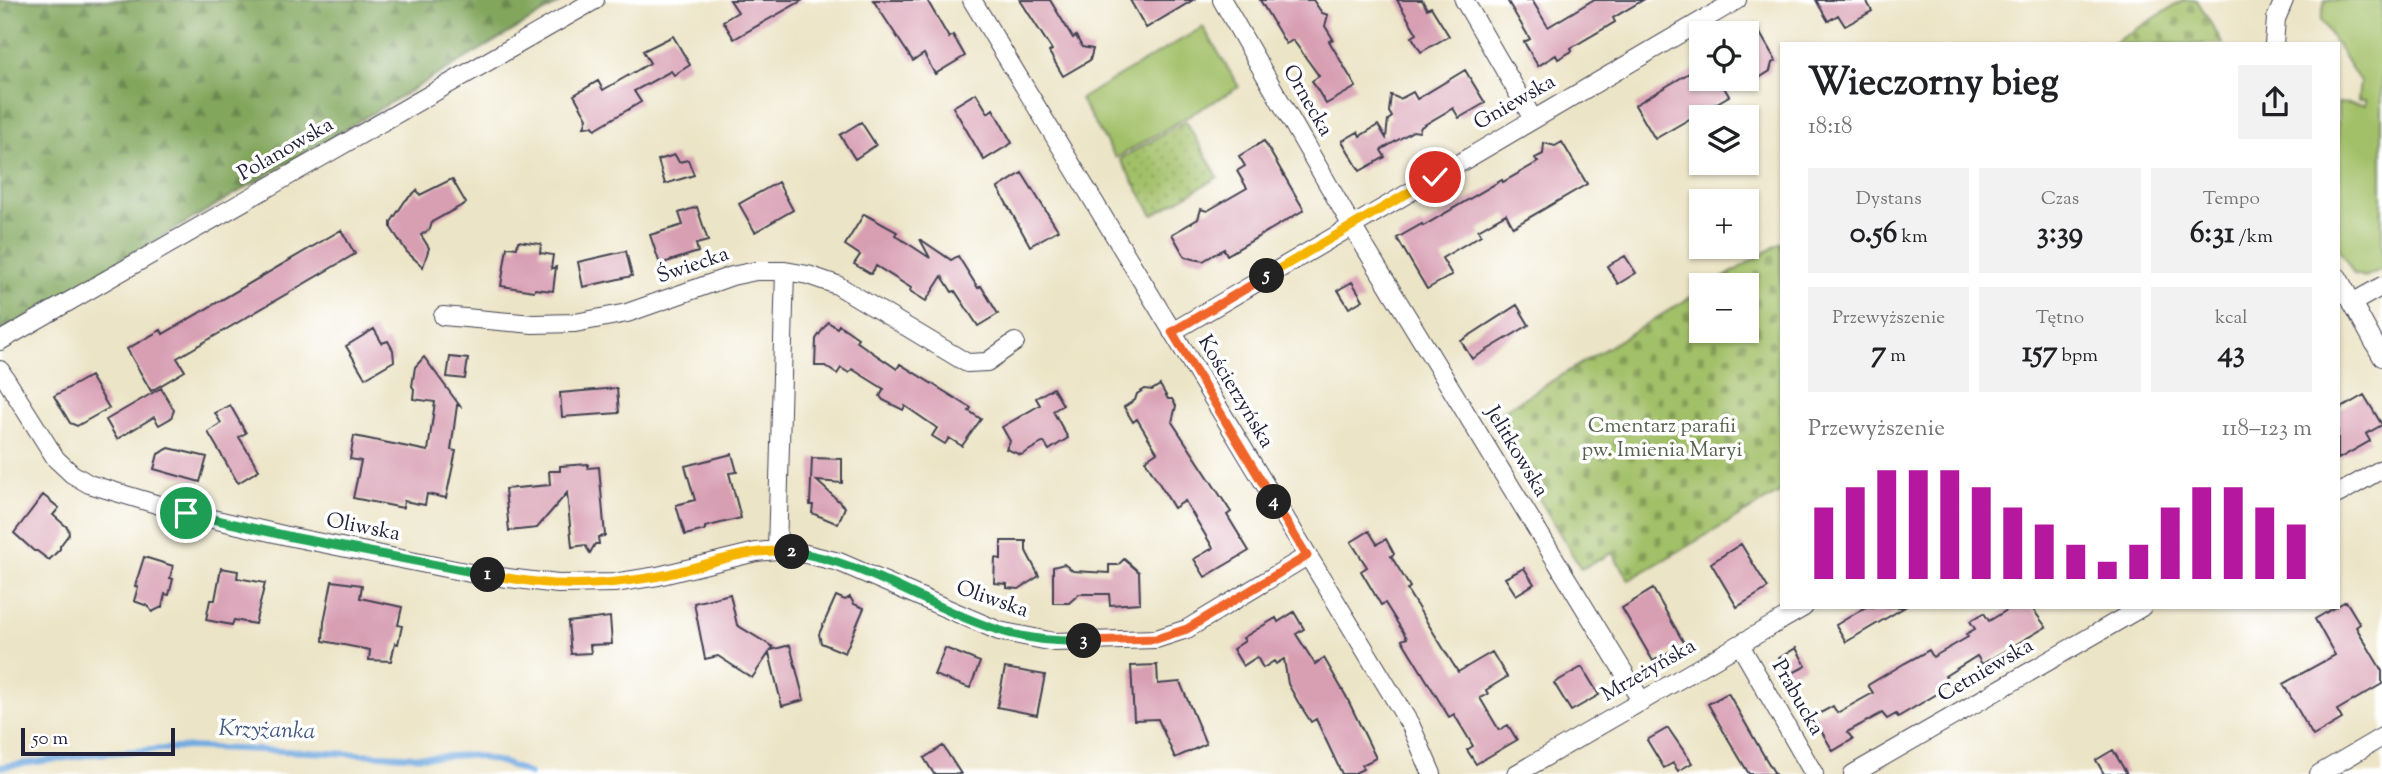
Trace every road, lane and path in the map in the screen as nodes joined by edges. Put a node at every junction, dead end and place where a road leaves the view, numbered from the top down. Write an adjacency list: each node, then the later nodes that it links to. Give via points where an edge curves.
1 (596, 0): 16 (street, Polanowska)
2 (972, 0): 15 (street, Kościerzyńska)
3 (1222, 0): 10 (street, Ornecka)
4 (1464, 0): 9 (street)
5 (1737, 0): 7 (street, Gniewska)
6 (2284, 0): 8 (street)
7 (1711, 7): 9 (street, Gniewska)
8 (2274, 42)
9 (1533, 119): 10 (street, Gniewska)
10 (1352, 226): 15 (street, Gniewska); 27 (street, Jelitkowska)
11 (785, 271): 14 (street, Świecka, via 732,276 627,313 575,323); 17 (street, Świecka, via 837,285 967,363 987,362); 22 (street)
12 (2382, 286): 13 (street)
13 (2344, 292): 18 (street)
14 (443, 316)
15 (1172, 332): 23 (street, Kościerzyńska)
16 (0, 341)
17 (1015, 342)
18 (2382, 357)
19 (0, 370): 22 (street, Oliwska, via 56,459 72,474 89,484 186,513 475,574 558,584 625,582)
20 (2382, 469): 21 (street)
21 (2340, 493)
22 (777, 550): 23 (street, Oliwska, via 839,562 999,631 1054,642 1156,639 1187,629)
23 (1307, 556): 29 (street, Kościerzyńska, via 1411,726)
24 (1801, 609): 26 (street, Mrzeżyńska)
25 (2139, 609): 32 (street, Cetniewska)
26 (1740, 645): 27 (street, Mrzeżyńska); 31 (street, Prabucka)
27 (1642, 702): 30 (street, Mrzeżyńska)
28 (2382, 737): 33 (street)
29 (1432, 774)
30 (1516, 774)
31 (1814, 774)
32 (1853, 774)
33 (2319, 774)

